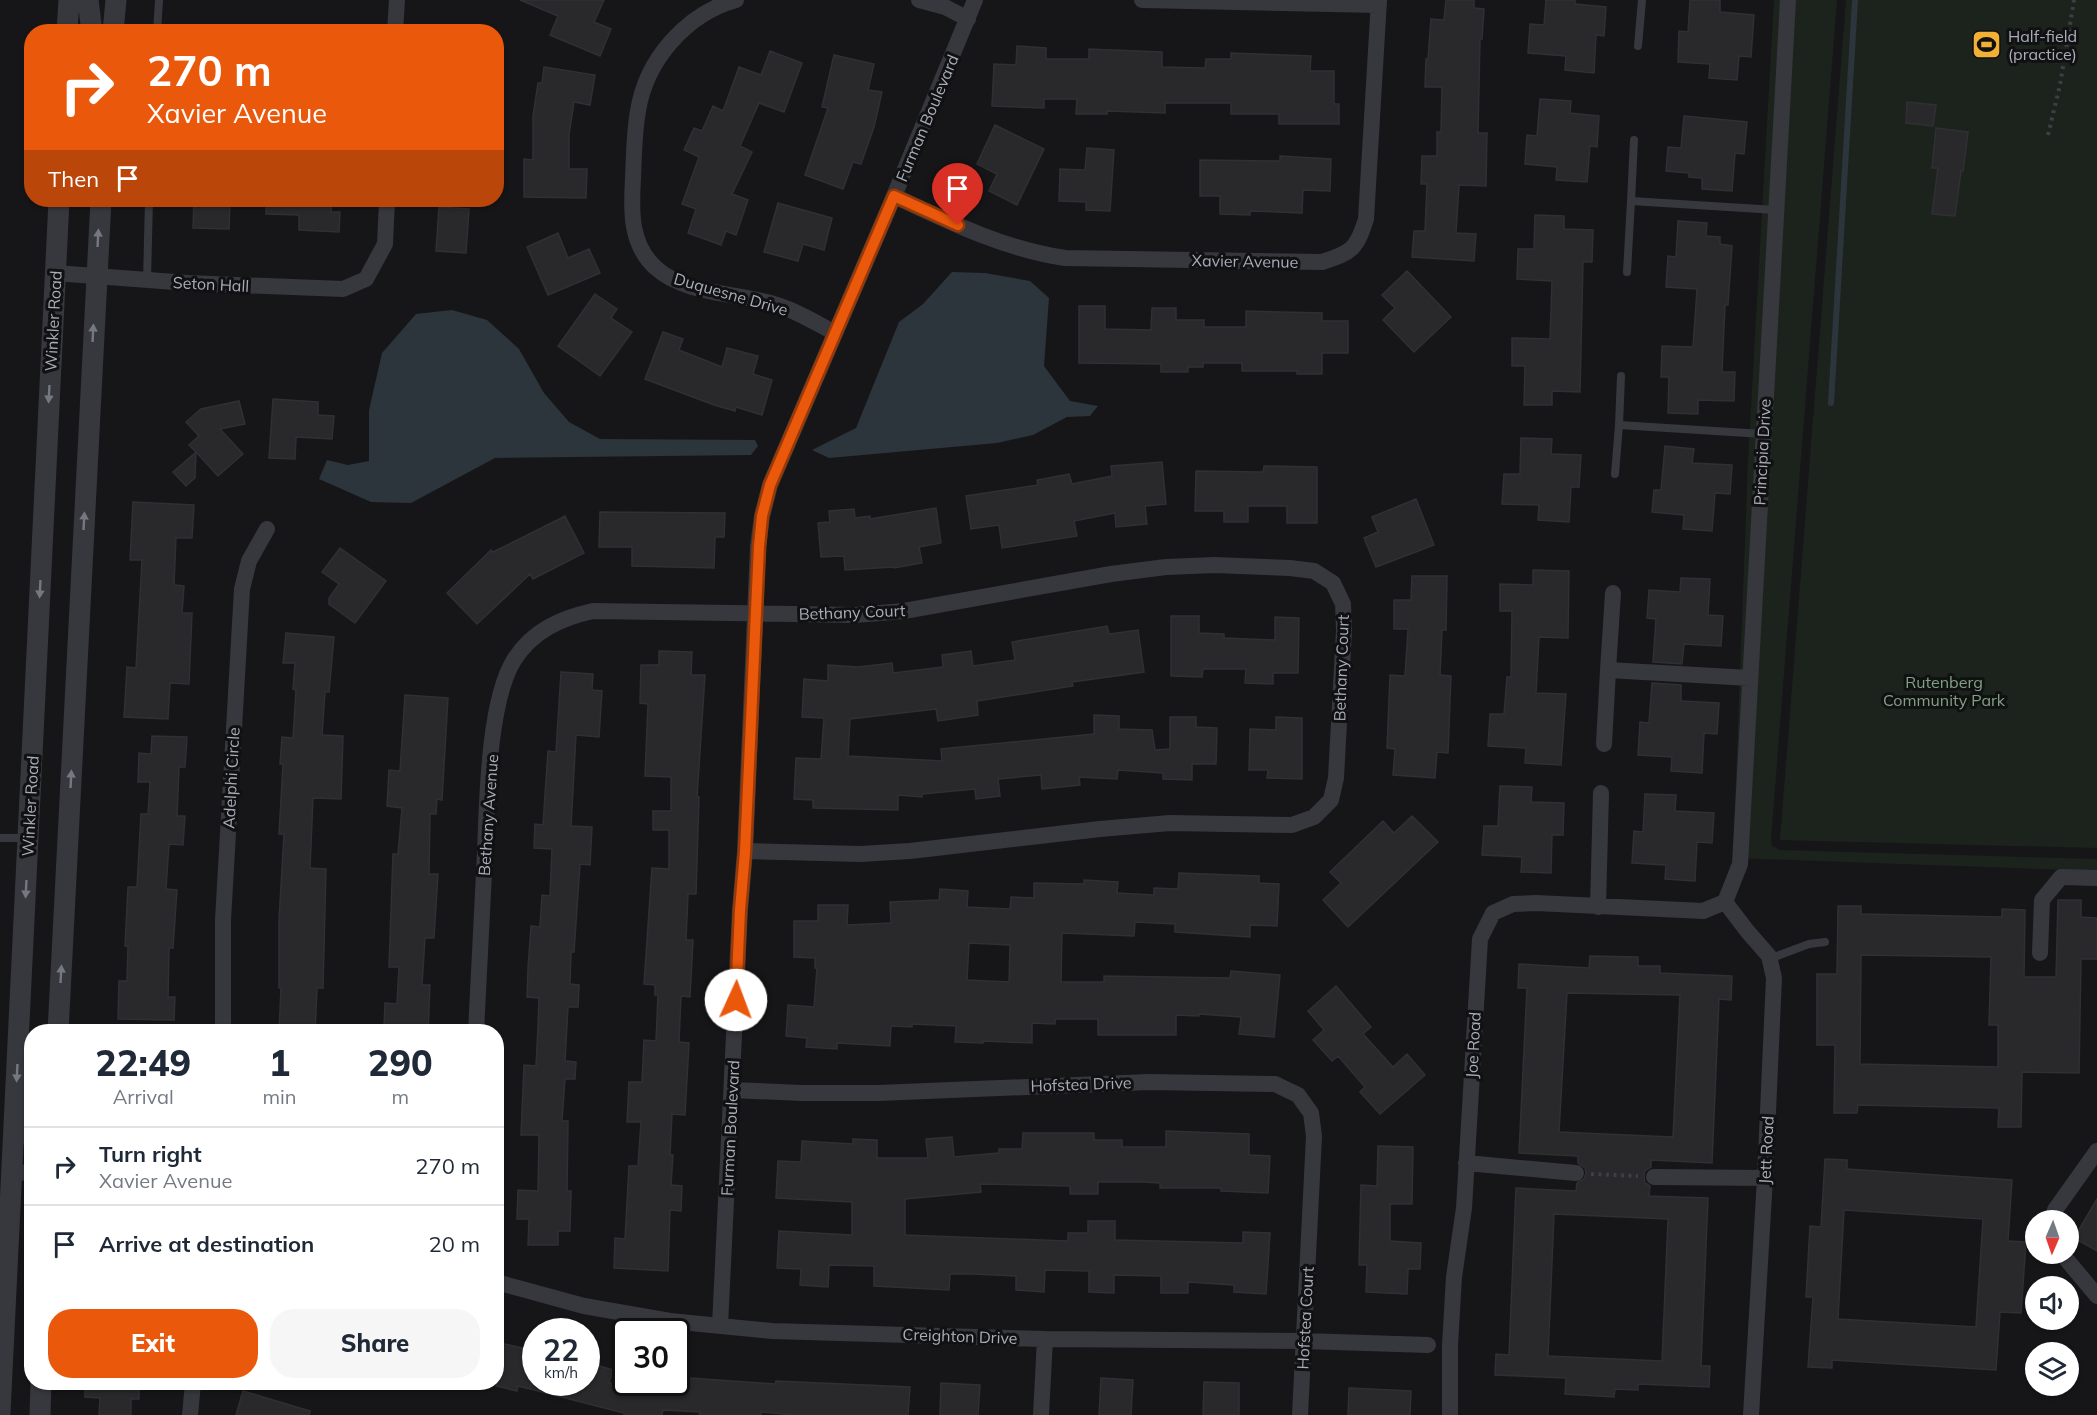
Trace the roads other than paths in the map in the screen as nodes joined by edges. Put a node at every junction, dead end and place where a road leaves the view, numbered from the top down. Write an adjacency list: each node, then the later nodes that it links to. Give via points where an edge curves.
1 (69, 0): 14 (street)
2 (88, 0): 15 (street)
3 (116, 0): 16 (street)
4 (159, 0): 17 (lane)
5 (397, 0): 18 (street)
6 (736, 0): 32 (street, Duquesne Drive, via 706,13 685,28 655,64 645,86 638,109 633,227 641,251 656,269 677,281 776,305)
7 (920, 0): 13 (street)
8 (975, 0): 13 (street, Furman Boulevard)
9 (1142, 0): 12 (street)
10 (1642, 0): 19 (lane)
11 (1788, 0): 27 (street, Principia Drive)
12 (1379, 2): 21 (street, Xavier Avenue, via 1366,219 1360,240 1344,256 1322,262 1065,258 1034,254)
13 (968, 19): 21 (street, Furman Boulevard)
14 (68, 24)
15 (91, 24)
16 (114, 24)
17 (158, 24)
18 (396, 24)
19 (1638, 46)
20 (1634, 140): 22 (lane)
21 (894, 196): 32 (street, Furman Boulevard)
22 (1631, 201): 27 (lane); 28 (lane)
23 (59, 207): 29 (street, Winkler Road)
24 (100, 207): 30 (street, one-way to 24)
25 (149, 207): 31 (lane)
26 (387, 207): 31 (street, Seton Hall, via 385,244 366,279 343,290)
27 (1776, 210): 35 (street, Principia Drive)
28 (1627, 272)
29 (55, 273): 30 (street, Seton Hall); 46 (street, Winkler Road, one-way to 46)
30 (96, 277): 31 (street, Seton Hall); 55 (street, one-way to 30)
31 (147, 280)
32 (835, 333): 39 (street, Furman Boulevard, via 770,485 762,516)
33 (1621, 376): 34 (lane)
34 (1619, 425): 35 (lane); 36 (lane)
35 (1763, 434): 42 (street, Principia Drive)
36 (1615, 474)
37 (267, 529): 56 (street, Adelphi Circle, via 249,561 242,589 224,920)
38 (1613, 593): 41 (street)
39 (755, 614): 40 (street, Bethany Court, via 593,611); 47 (street, Furman Boulevard); 47 (street, Bethany Court, via 855,615 904,611 1166,567 1290,567 1314,571 1333,583 1343,604 1344,630 1336,778 1331,800 1314,817 1292,825 1170,823 860,855)
40 (557, 622): 57 (street, Bethany Avenue, via 528,642 503,683 487,808)
41 (1608, 670): 42 (street); 43 (street)
42 (1750, 678): 49 (street, Principia Drive, via 1740,864)
43 (1604, 744)
44 (1601, 793): 50 (street)
45 (0, 838): 46 (lane)
46 (28, 838): 54 (street, Winkler Road, one-way to 54)
47 (745, 852): 59 (street, Furman Boulevard)
48 (2097, 878): 52 (street, via 2061,877 2042,900)
49 (1725, 902): 50 (street, Joe Road, via 1703,911); 53 (street)
50 (1598, 907): 62 (street, Joe Road, via 1513,904 1493,913 1480,939)
51 (1825, 942): 53 (lane)
52 (2040, 953)
53 (1770, 958): 66 (street, Jett Road, via 1773,978)
54 (25, 1024)
55 (58, 1024)
56 (223, 1024)
57 (476, 1024)
58 (24, 1076): 60 (street, Winkler Road, one-way to 60)
59 (732, 1090): 68 (street, Hofstea Drive, via 878,1093 1149,1082 1275,1084 1298,1095 1311,1113 1314,1136); 72 (street, Furman Boulevard)
60 (23, 1135): 63 (street, Winkler Road)
61 (2097, 1151): 67 (street)
62 (1466, 1163): 64 (street); 83 (street, Joe Road, via 1454,1277)
63 (22, 1172): 78 (street, Winkler Road)
64 (1576, 1173)
65 (1654, 1177): 66 (street)
66 (1765, 1178): 84 (street, Jett Road)
67 (2055, 1210)
68 (1310, 1220): 74 (street, Hofstea Court)
69 (2070, 1264): 71 (street)
70 (504, 1284): 72 (street, Creighton Drive, via 584,1306)
71 (2097, 1296)
72 (720, 1326): 73 (street, Creighton Drive)
73 (1045, 1339): 74 (street, Creighton Drive); 81 (street)
74 (1304, 1341): 75 (street, Creighton Drive); 82 (street, Hofstea Court)
75 (1428, 1345)
76 (41, 1390): 79 (street)
77 (192, 1390): 80 (street)
78 (0, 1413)
79 (40, 1415)
80 (190, 1415)
81 (1041, 1415)
82 (1300, 1415)
83 (1450, 1415)
84 (1751, 1415)

